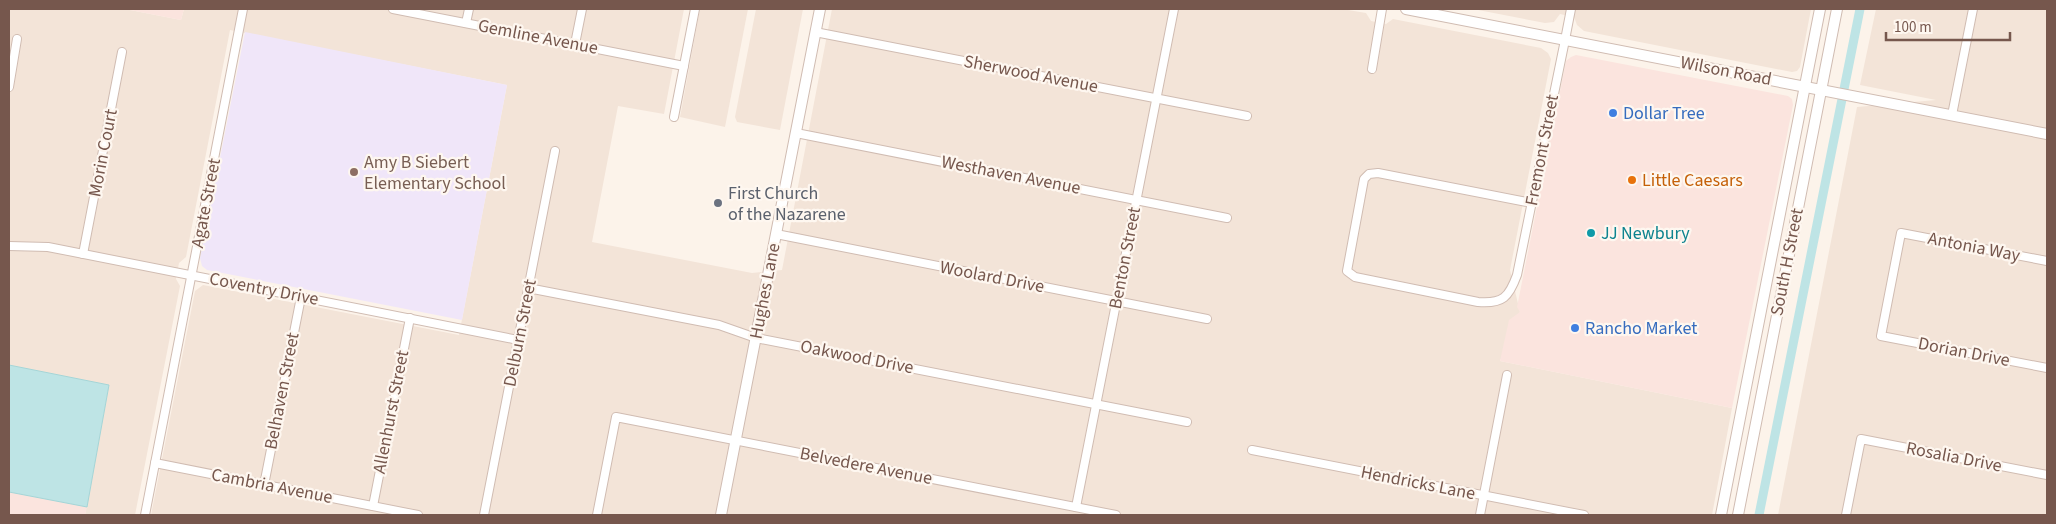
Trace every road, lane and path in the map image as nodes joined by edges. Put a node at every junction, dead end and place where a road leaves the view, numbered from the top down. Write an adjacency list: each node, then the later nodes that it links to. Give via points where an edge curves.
1 (243, 9): 39 (street, Agate Street)
2 (393, 9): 14 (street, Gemline Avenue)
3 (469, 9): 14 (street)
4 (582, 9): 18 (street)
5 (695, 9): 20 (street)
6 (820, 9): 15 (street, Hughes Lane)
7 (1174, 9): 25 (street, Benton Street)
8 (1382, 9): 21 (street)
9 (1406, 9): 17 (street, Wilson Road)
10 (1571, 9): 17 (street, Fremont Street)
11 (1820, 9): 22 (street, South H Street)
12 (1837, 9): 24 (street, South H Street)
13 (1973, 9): 26 (street)
14 (466, 23): 18 (street, Gemline Avenue)
15 (816, 32): 25 (street, Sherwood Avenue); 29 (street, Hughes Lane)
16 (18, 39): 23 (street)
17 (1565, 40): 22 (street, Wilson Road); 33 (street, Fremont Street)
18 (575, 44): 20 (street, Gemline Avenue)
19 (122, 52): 37 (street, Morin Court)
20 (684, 66): 28 (street)
21 (1372, 69)
22 (1804, 86): 24 (street, Wilson Road); 68 (street, South H Street)
23 (9, 87)
24 (1821, 90): 26 (street, Wilson Road); 69 (street, South H Street)
25 (1157, 99): 27 (street, Sherwood Avenue); 32 (street, Benton Street)
26 (1952, 115): 30 (street, Wilson Road)
27 (1247, 116)
28 (674, 117)
29 (796, 133): 32 (street, Westhaven Avenue); 35 (street, Hughes Lane)
30 (2047, 134)
31 (555, 151): 40 (street, Delburn Street)
32 (1137, 200): 34 (street, Westhaven Avenue); 42 (street, Benton Street)
33 (1532, 203): 33 (street, Fremont Street, via 1517,275 1511,291 1501,300 1478,302 1351,275 1347,271 1364,179 1369,174 1378,173)
34 (1227, 218)
35 (776, 234): 42 (street, Woolard Drive); 46 (street, Hughes Lane)
36 (9, 246): 37 (street, Coventry Drive, via 48,247)
37 (83, 254): 39 (street, Coventry Drive)
38 (2047, 261): 45 (street, Antonia Way, via 1901,233)
39 (192, 275): 41 (street, Coventry Drive); 54 (street, Agate Street)
40 (528, 288): 46 (street, Oakwood Drive, via 719,325); 47 (street, Delburn Street)
41 (301, 297): 43 (street, Coventry Drive); 56 (street, Belhaven Street)
42 (1117, 301): 44 (street, Woolard Drive); 50 (street, Benton Street)
43 (410, 318): 47 (street, Coventry Drive); 58 (street, Allenhurst Street)
44 (1207, 319)
45 (1881, 336): 48 (street, Dorian Drive)
46 (756, 338): 50 (street, Oakwood Drive); 52 (street, Hughes Lane)
47 (518, 340): 62 (street, Delburn Street)
48 (2047, 368)
49 (1507, 375): 57 (street)
50 (1096, 404): 51 (street, Oakwood Drive); 59 (street, Benton Street)
51 (1187, 422)
52 (736, 440): 59 (street, Belvedere Avenue); 63 (street, Belvedere Avenue, via 616,417); 64 (street, Hughes Lane)
53 (1252, 450): 57 (street, Hendricks Lane)
54 (155, 464): 56 (street, Cambria Avenue); 60 (street, Agate Street)
55 (2047, 475): 70 (street, Rosalia Drive, via 1861,439)
56 (264, 485): 58 (street, Cambria Avenue)
57 (1484, 496): 66 (street); 67 (street, Hendricks Lane)
58 (373, 506): 61 (street, Cambria Avenue)
59 (1076, 507): 65 (street, Belvedere Avenue)
60 (145, 515)
61 (418, 515)
62 (484, 515)
63 (597, 515)
64 (721, 515)
65 (1116, 515)
66 (1480, 515)
67 (1584, 515)
68 (1721, 515)
69 (1738, 515)
70 (1846, 515)

